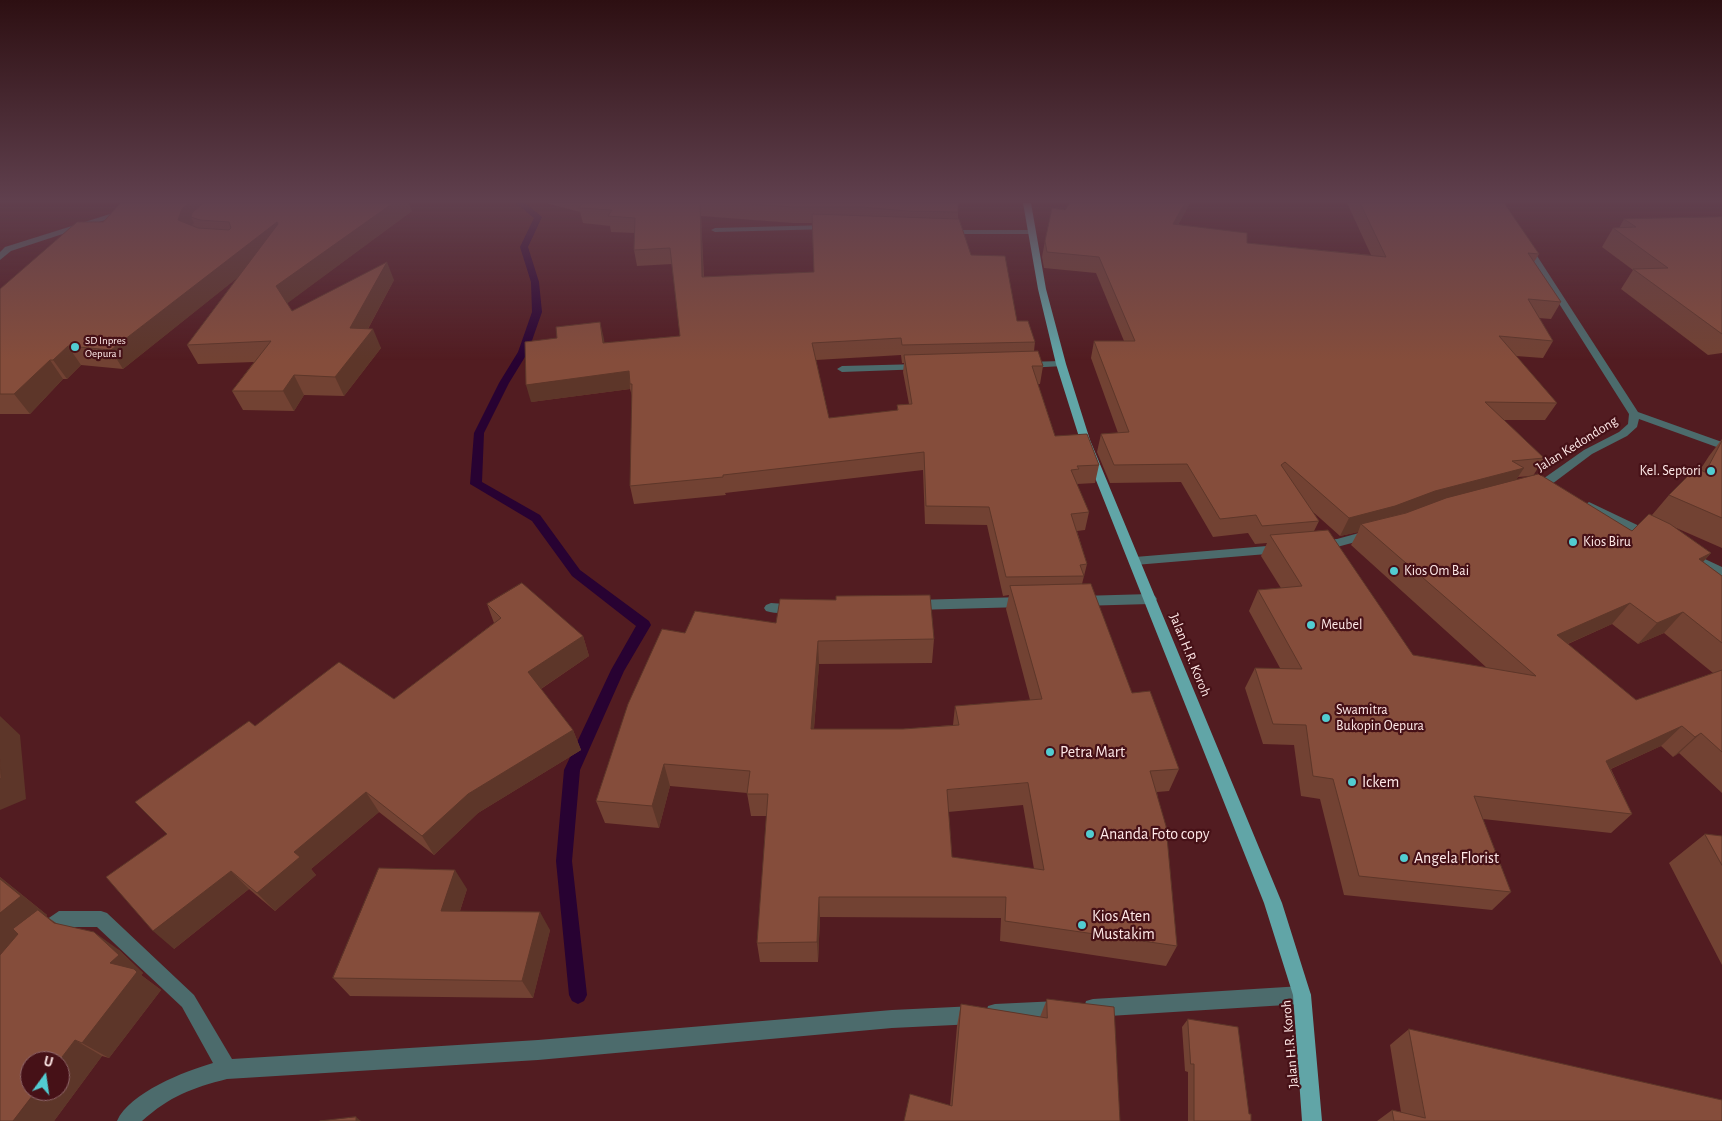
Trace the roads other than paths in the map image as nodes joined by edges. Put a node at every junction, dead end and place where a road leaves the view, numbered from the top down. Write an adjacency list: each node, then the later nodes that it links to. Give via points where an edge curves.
1 (1036, 255): 3 (main road, Jalan H.R. Koroh)
2 (1533, 255): 7 (street, Jalan Kedondong)
3 (1061, 364): 4 (street); 16 (main road, Jalan H.R. Koroh, via 1085,440)
4 (1011, 365)
5 (932, 367): 6 (street)
6 (842, 369)
7 (1634, 414): 8 (street); 9 (street, Jalan Kedondong, via 1633,425 1623,434 1588,452 1549,486)
8 (1722, 446)
9 (1525, 489)
10 (1580, 502): 12 (street)
11 (1381, 531): 13 (street, via 1337,543)
12 (1660, 541)
13 (1311, 546)
14 (1294, 548): 16 (street)
15 (1678, 550): 17 (street)
16 (1135, 561): 18 (main road, Jalan H.R. Koroh)
17 (1722, 572)
18 (1150, 599): 19 (street); 25 (main road, Jalan H.R. Koroh, via 1273,903)
19 (1070, 601)
20 (1040, 602): 21 (street)
21 (901, 605)
22 (811, 607): 23 (street)
23 (771, 608)
24 (30, 943): 26 (street, via 59,919 101,919 188,1002)
25 (1302, 996): 26 (street, via 892,1020 538,1050); 28 (main road, Jalan H.R. Koroh)
26 (227, 1069): 27 (street, via 194,1078 153,1098)
27 (127, 1121)
28 (1312, 1121)

